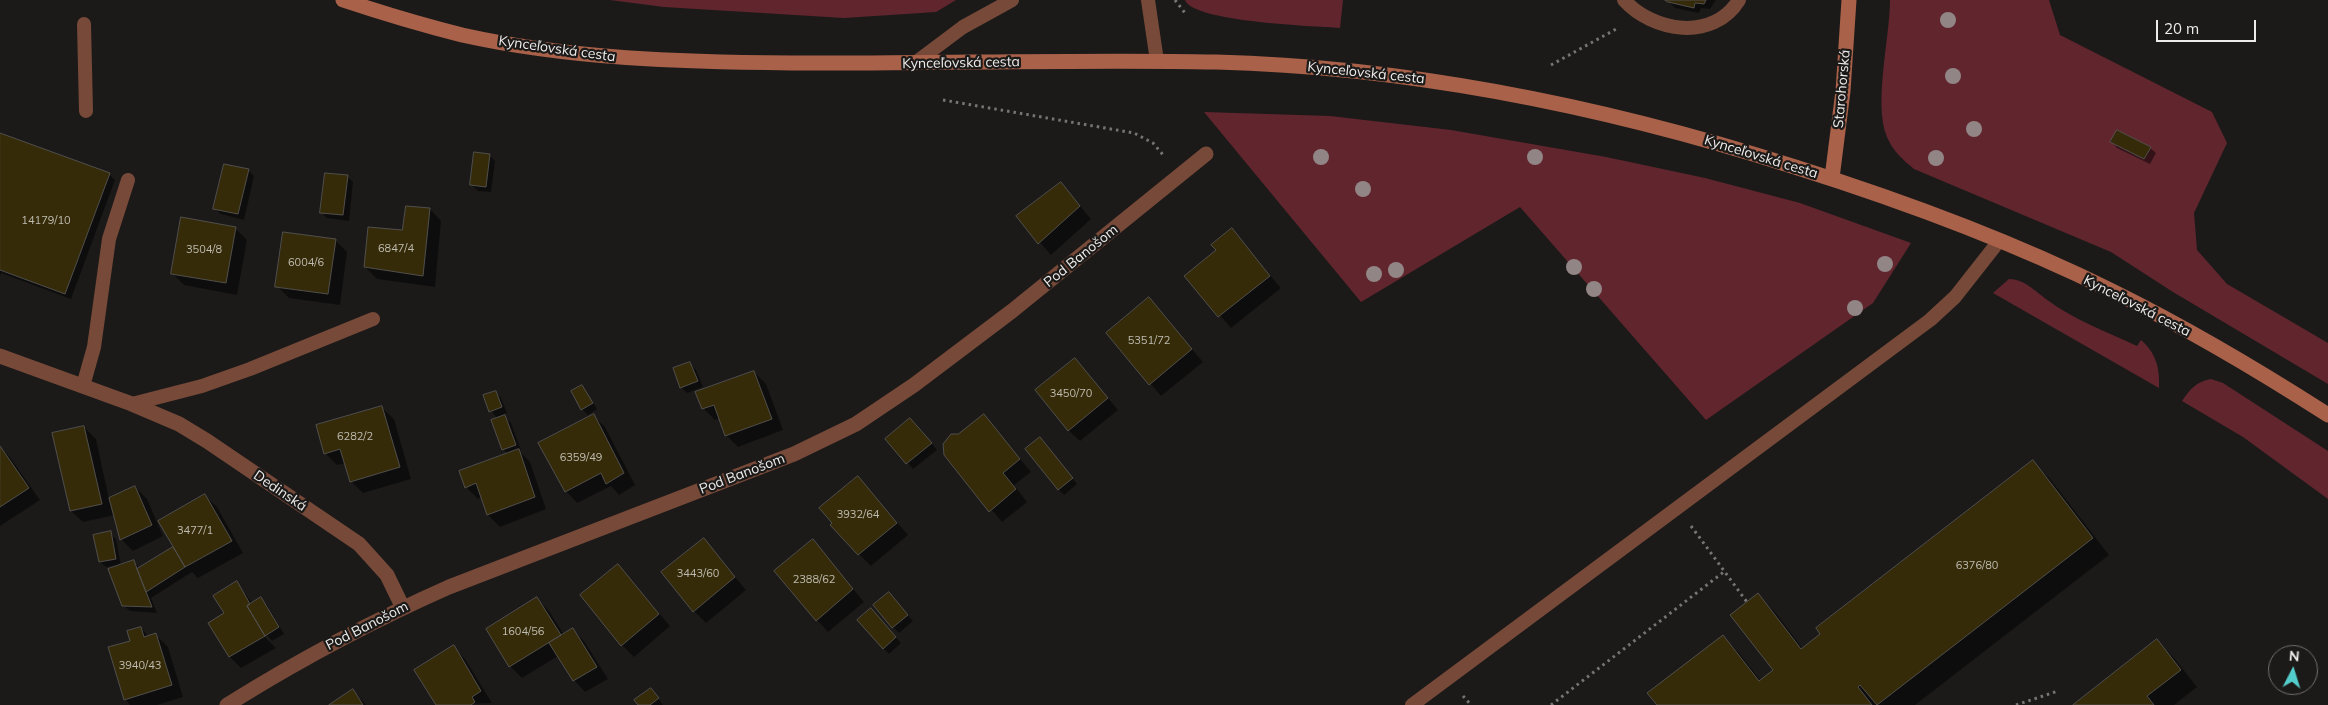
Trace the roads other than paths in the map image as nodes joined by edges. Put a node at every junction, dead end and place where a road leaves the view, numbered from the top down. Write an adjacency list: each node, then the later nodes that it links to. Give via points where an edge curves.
1 (343, 0): 9 (street, Kynceľovská cesta, via 465,35 548,50 631,59 704,62)
2 (1012, 0): 9 (lane, via 963,27)
3 (1148, 0): 8 (lane)
4 (1624, 0): 5 (lane, via 1647,20 1683,29 1710,25)
5 (1739, 0)
6 (1849, 0): 12 (street, Starohorská, via 1844,91)
7 (84, 24): 10 (lane)
8 (1157, 61): 9 (street, Kynceľovská cesta); 12 (street, Kynceľovská cesta, via 1353,71 1522,95 1685,134)
9 (915, 63)
10 (86, 111)
11 (1206, 154): 20 (street, Pod Banošom, via 1012,311 856,424 794,454)
12 (1832, 178): 14 (street, Kynceľovská cesta)
13 (128, 180): 17 (lane, via 109,239 94,347)
14 (1999, 240): 19 (street, Kynceľovská cesta, via 2158,315); 22 (lane, via 1955,297 1930,320)
15 (373, 319): 18 (lane, via 210,383)
16 (3, 360): 17 (street, Dedinská)
17 (83, 386): 18 (street, Dedinská)
18 (132, 404): 20 (street, Dedinská, via 179,424 359,544 387,575)
19 (2328, 415)
20 (402, 608): 21 (street, Pod Banošom, via 285,669)
21 (227, 705)
22 (1412, 705)

